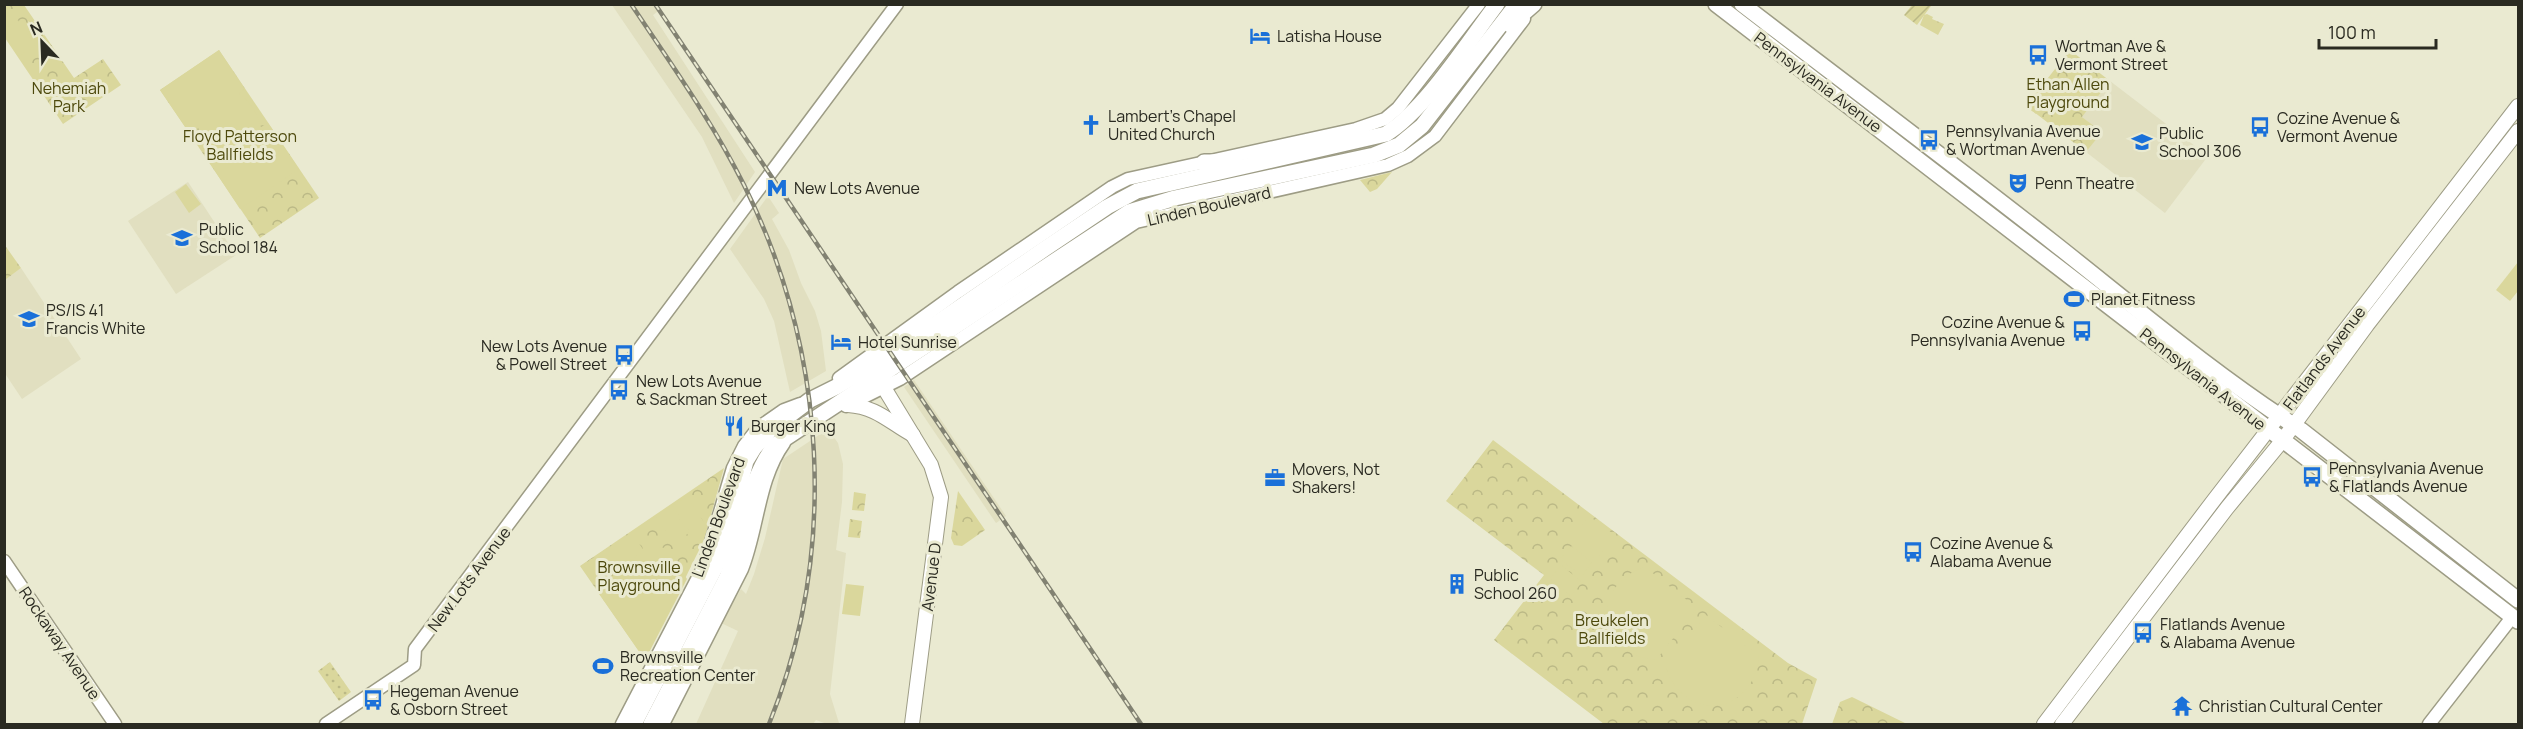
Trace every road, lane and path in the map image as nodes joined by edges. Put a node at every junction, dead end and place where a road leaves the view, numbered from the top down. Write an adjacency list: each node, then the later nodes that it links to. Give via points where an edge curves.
1 (897, 4): 29 (street, New Lots Avenue, via 415,649 414,665)
2 (1479, 4): 13 (street, Linden Boulevard, via 1409,97 1385,119 1356,129)
3 (1487, 4): 9 (main road)
4 (1497, 4): 9 (main road, Linden Boulevard)
5 (1517, 4): 10 (main road, Linden Boulevard)
6 (1535, 4): 10 (main road); 15 (street, Linden Boulevard, via 1435,135 1408,156 1388,165 1136,222 982,326)
7 (1716, 4): 21 (main road, Pennsylvania Avenue)
8 (1742, 4): 19 (main road, Pennsylvania Avenue)
9 (1472, 37): 14 (main road, Linden Boulevard, via 1399,126 1375,138)
10 (1487, 44): 15 (main road, Linden Boulevard, via 1436,110 1400,145 1374,155 1176,198 1130,212)
11 (2518, 106): 19 (main road, Flatlands Avenue)
12 (2518, 131): 20 (main road, Flatlands Avenue)
13 (1204, 162): 14 (main road); 16 (street, Linden Boulevard, via 1128,179 1112,187)
14 (1264, 162): 15 (main road, Linden Boulevard, via 1155,186 1120,199 965,302 919,336)
15 (878, 376): 16 (main road, Linden Boulevard); 17 (street, Linden Boulevard); 18 (main road, Linden Boulevard); 23 (main road, Avenue D)
16 (810, 400): 30 (street, Linden Boulevard, via 784,410 758,428 744,446 724,494 704,566); 31 (main road, Linden Boulevard, via 769,431 746,461 715,568)
17 (848, 405): 18 (street, Linden Boulevard); 23 (main road, via 877,411)
18 (825, 412): 22 (main road, Linden Boulevard)
19 (2279, 417): 20 (main road, Pennsylvania Avenue); 21 (main road, Flatlands Avenue)
20 (2294, 426): 24 (main road, Flatlands Avenue); 26 (main road, Pennsylvania Avenue)
21 (2268, 431): 24 (main road, Pennsylvania Avenue); 35 (main road, Flatlands Avenue)
22 (792, 434): 32 (main road, Linden Boulevard, via 764,459 727,577); 33 (street, Linden Boulevard, via 779,451 765,484 742,569)
23 (915, 435): 34 (main road, Avenue D, via 931,465 941,497)
24 (2282, 441): 27 (main road, Pennsylvania Avenue); 36 (main road, Flatlands Avenue)
25 (4, 561): 28 (street, Rockaway Avenue)
26 (2518, 600)
27 (2516, 619): 37 (street)
28 (115, 724)
29 (326, 724)
30 (622, 724)
31 (634, 724)
32 (651, 724)
33 (663, 724)
34 (912, 724)
35 (2044, 724)
36 (2062, 724)
37 (2429, 724)

